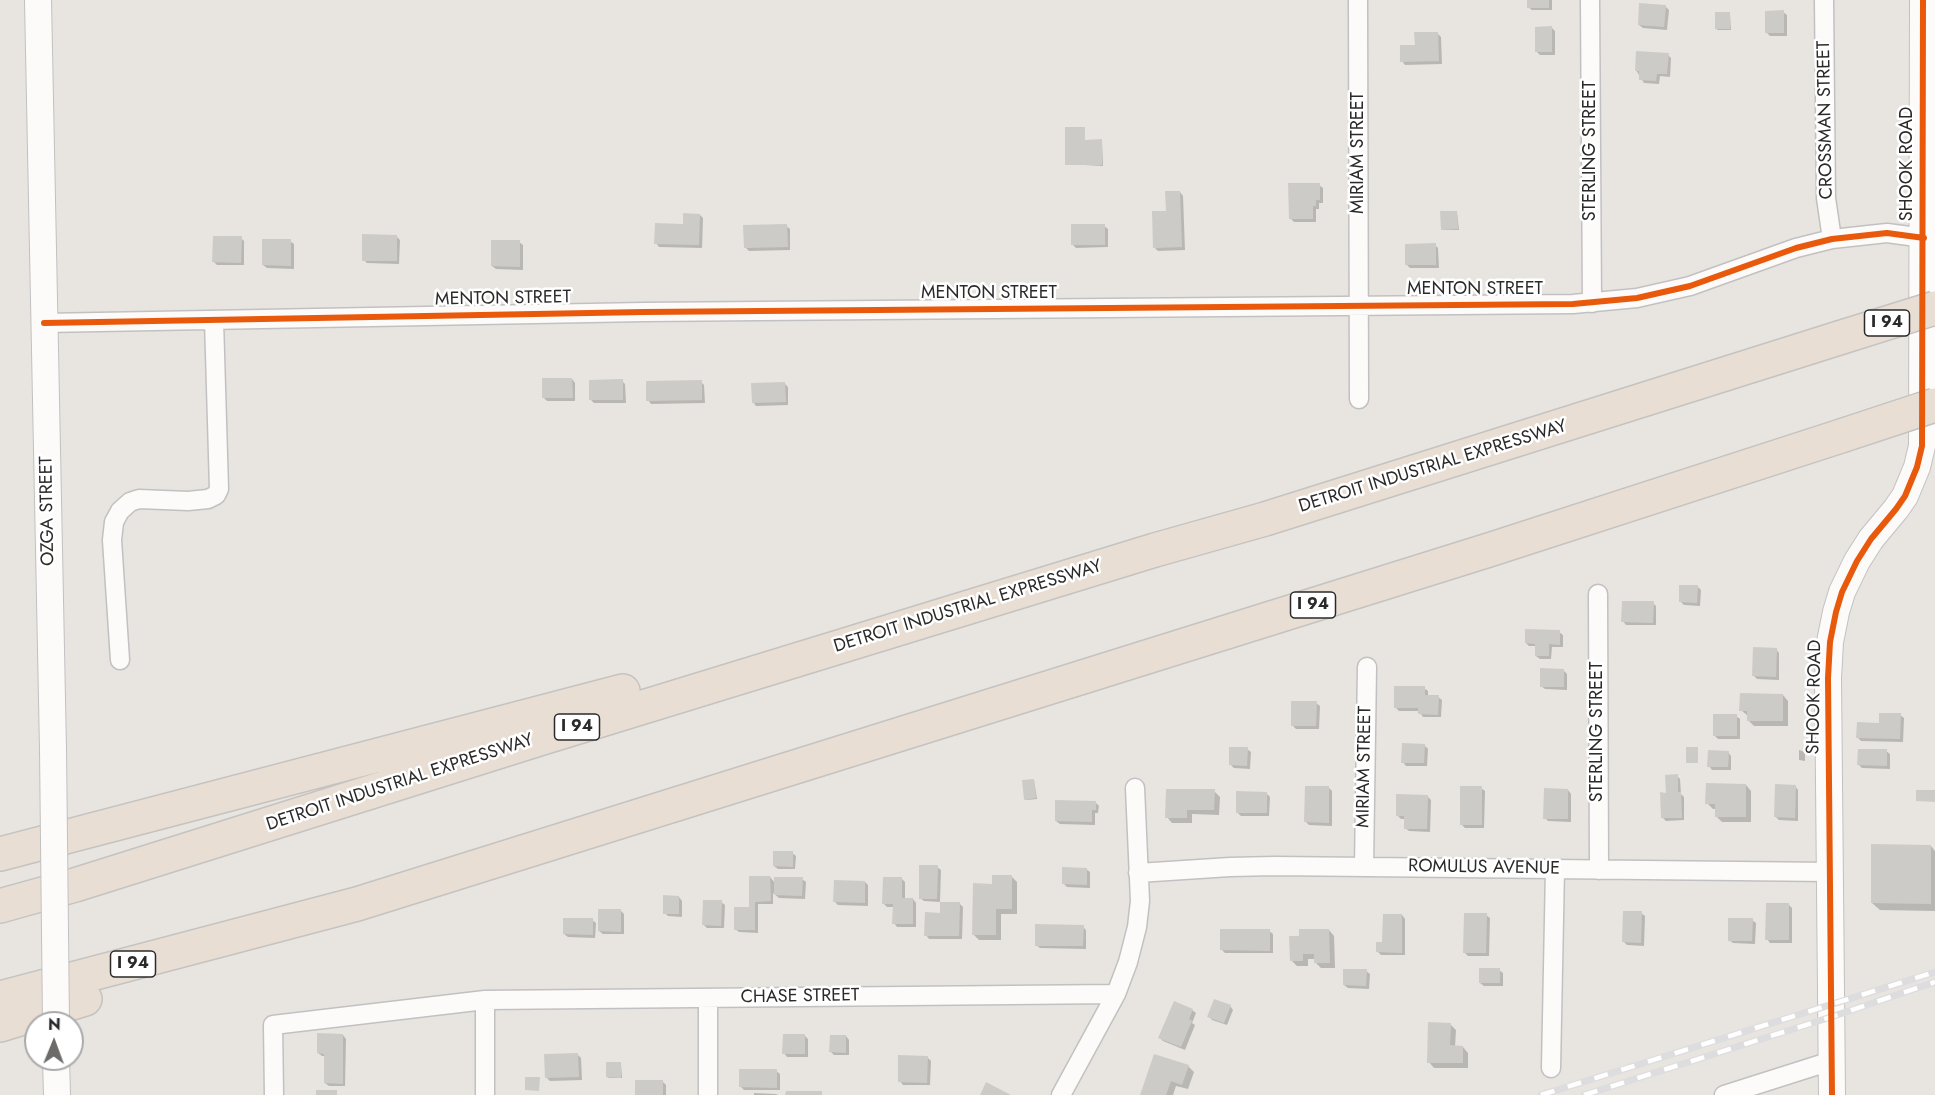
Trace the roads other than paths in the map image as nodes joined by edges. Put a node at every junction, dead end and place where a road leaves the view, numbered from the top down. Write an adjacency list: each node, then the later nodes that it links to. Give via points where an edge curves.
1 (38, 0): 12 (street, OZGA STREET)
2 (1358, 0): 9 (street, MIRIAM STREET)
3 (1590, 0): 8 (street, STERLING STREET)
4 (1824, 0): 7 (street, CROSSMAN STREET, via 1826,198)
5 (1923, 0): 6 (street, SHOOK ROAD)
6 (1924, 238): 7 (street, MENTON STREET, via 1887,233); 26 (street, SHOOK ROAD, via 1922,446 1901,503 1871,539 1842,592 1831,636)
7 (1832, 239): 8 (street, MENTON STREET, via 1690,286)
8 (1592, 303): 9 (street, MENTON STREET)
9 (1360, 306): 11 (street, MENTON STREET); 13 (street, MIRIAM STREET)
10 (1935, 309): 15 (highway, DETROIT INDUSTRIAL EXPRESSWAY / I 94, bridge)
11 (214, 320): 12 (street, MENTON STREET); 17 (street, via 219,489 208,499 139,500 120,511 112,540)
12 (44, 323): 34 (street, OZGA STREET, bridge)
13 (1359, 399)
14 (1935, 405): 29 (highway, I 94, bridge, via 1491,549 368,901)
15 (1155, 550): 20 (highway); 28 (highway, DETROIT INDUSTRIAL EXPRESSWAY / I 94)
16 (1598, 594): 25 (street, STERLING STREET)
17 (120, 660)
18 (1367, 667): 23 (street, MIRIAM STREET)
19 (1135, 788): 27 (street)
20 (86, 831): 21 (highway); 22 (highway)
21 (0, 843)
22 (0, 854)
23 (1364, 867): 24 (street, ROMULUS AVENUE); 27 (street, ROMULUS AVENUE, via 1230,867)
24 (1555, 869): 25 (street, ROMULUS AVENUE); 37 (street)
25 (1599, 870): 26 (street, ROMULUS AVENUE)
26 (1829, 872): 36 (street, SHOOK ROAD)
27 (1138, 873): 30 (street, via 1137,927)
28 (0, 906)
29 (266, 929): 31 (highway, I 94); 35 (highway, via 120,988)
30 (1116, 994): 32 (street, CHASE STREET); 43 (street)
31 (0, 998)
32 (708, 998): 33 (street, CHASE STREET); 42 (street)
33 (484, 1000): 40 (street, CHASE STREET, via 273,1025); 41 (street)
34 (56, 1011)
35 (0, 1025)
36 (1831, 1061): 44 (street); 45 (street, SHOOK ROAD)
37 (1551, 1068)
38 (56, 1071): 39 (street)
39 (57, 1095)
40 (274, 1095)
41 (485, 1095)
42 (708, 1095)
43 (1061, 1095)
44 (1724, 1095)
45 (1832, 1095)

